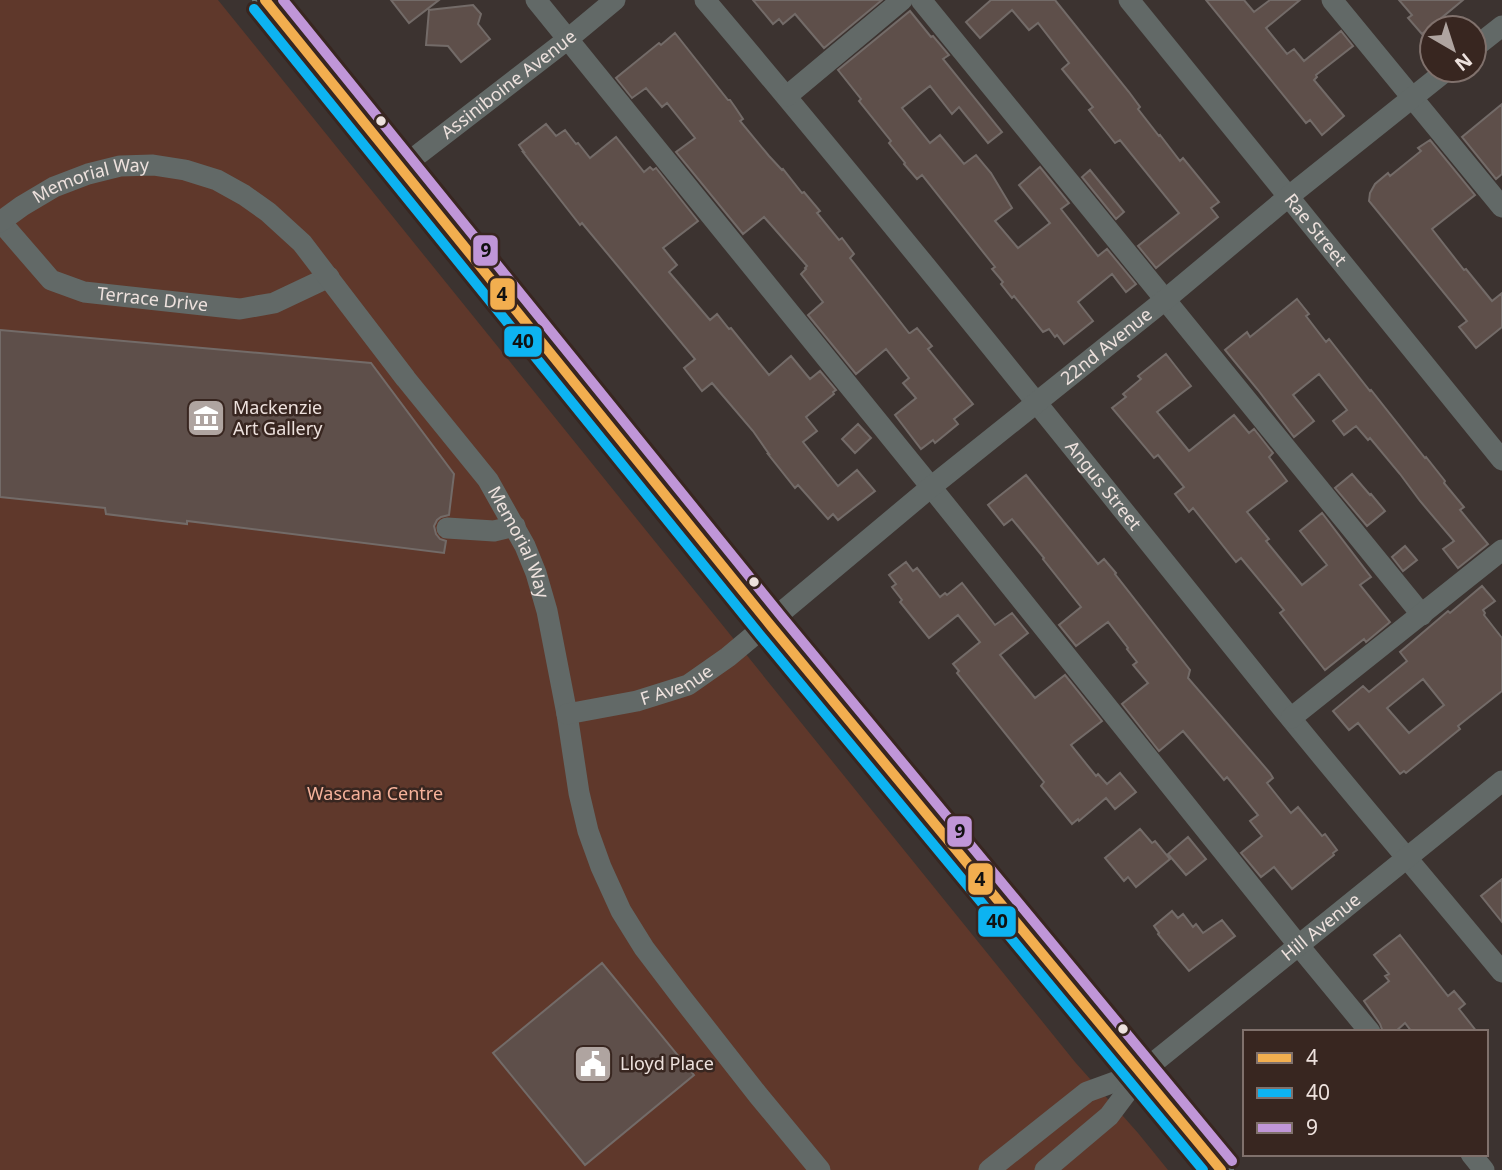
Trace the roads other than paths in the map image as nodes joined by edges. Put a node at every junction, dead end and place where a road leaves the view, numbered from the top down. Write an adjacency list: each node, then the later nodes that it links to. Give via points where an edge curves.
1 (265, 0): 15 (main road)
2 (536, 0): 11 (street)
3 (615, 0): 11 (street, Assiniboine Avenue)
4 (705, 0): 13 (street, Angus Street)
5 (902, 0): 13 (street)
6 (921, 0): 20 (street)
7 (1129, 0): 16 (street, Rae Street)
8 (1332, 0): 14 (street)
9 (1502, 26): 10 (street)
10 (1488, 37)
11 (568, 39): 15 (street, Assiniboine Avenue); 23 (street)
12 (1430, 84): 14 (street, 22nd Avenue)
13 (787, 96): 21 (street, Angus Street)
14 (1412, 98): 16 (street, 22nd Avenue); 17 (street)
15 (402, 167): 28 (main road)
16 (1288, 197): 20 (street, 22nd Avenue); 22 (street, Rae Street)
17 (1502, 207)
18 (0, 222): 19 (street, Terrace Drive, via 51,280 84,292 240,309 274,303); 19 (street, Memorial Way, via 54,187 88,174 120,166 185,170 217,180 268,212 302,243)
19 (329, 277): 24 (street, Memorial Way, via 488,480)
20 (1166, 299): 21 (street, 22nd Avenue); 27 (street)
21 (1037, 402): 23 (street, 22nd Avenue); 30 (street, Angus Street)
22 (1502, 460)
23 (931, 487): 28 (street, 22nd Avenue); 33 (street)
24 (514, 526): 25 (street, via 494,531); 29 (street, Memorial Way, via 547,611)
25 (447, 528)
26 (1502, 550): 27 (street)
27 (1422, 615): 30 (street)
28 (768, 623): 29 (street, F Avenue, via 688,685 637,701); 36 (main road)
29 (567, 714): 38 (street, Memorial Way, via 588,831 621,911 681,998)
30 (1291, 718): 32 (street, Angus Street)
31 (1502, 781): 32 (street, Hill Avenue)
32 (1408, 858): 33 (street, Hill Avenue); 34 (street, Angus Street)
33 (1298, 946): 35 (street); 36 (street, Hill Avenue)
34 (1502, 972)
35 (1368, 1030)
36 (1142, 1072): 39 (street, via 1087,1092); 40 (street, via 1109,1116); 41 (main road)
37 (1473, 1156): 42 (street)
38 (820, 1170)
39 (989, 1170)
40 (1045, 1170)
41 (1221, 1170)
42 (1484, 1170)

